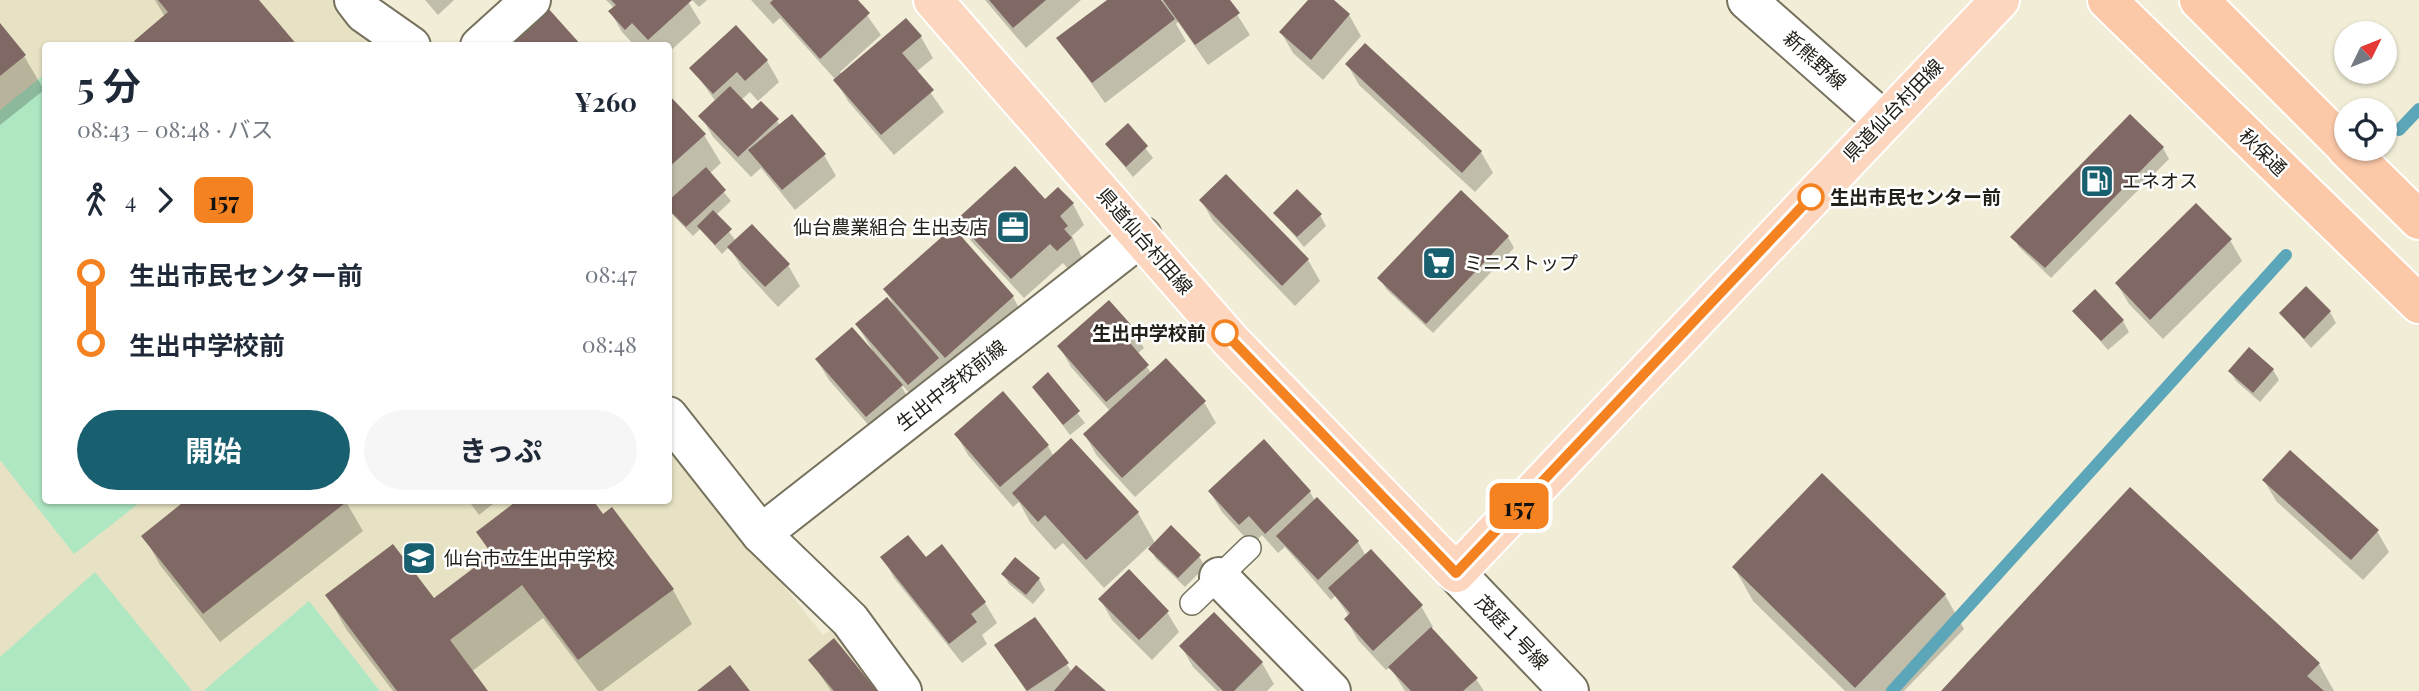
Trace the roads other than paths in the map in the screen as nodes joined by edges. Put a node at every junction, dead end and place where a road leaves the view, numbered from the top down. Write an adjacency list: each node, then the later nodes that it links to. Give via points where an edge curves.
1 (354, 0): 8 (street, via 364,13)
2 (531, 0): 9 (street)
3 (933, 0): 14 (main road, 県道仙台村田線)
4 (1747, 0): 10 (street, 新熊野線)
5 (2000, 0): 10 (main road, 県道仙台村田線)
6 (2107, 0): 15 (highway, 秋保通)
7 (2199, 0): 11 (highway)
8 (405, 42)
9 (484, 42)
10 (1883, 120): 19 (main road, 県道仙台村田線)
11 (2334, 135)
12 (2360, 161): 13 (highway)
13 (2419, 220)
14 (1142, 236): 17 (street, 生出中学校前線); 19 (main road, 県道仙台村田線, via 1231,341)
15 (2419, 304)
16 (672, 421): 17 (street)
17 (761, 534): 24 (street, via 850,620)
18 (1249, 548): 20 (lane)
19 (1456, 573): 23 (street, 茂庭１号線)
20 (1219, 576): 21 (lane); 22 (street)
21 (1192, 603)
22 (1319, 687)
23 (1558, 688)
24 (902, 691)

